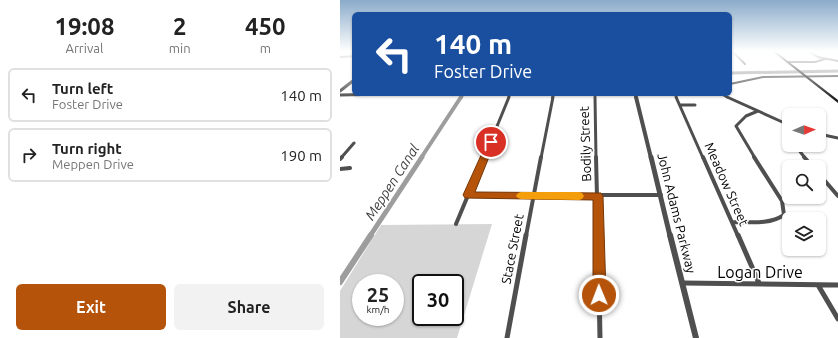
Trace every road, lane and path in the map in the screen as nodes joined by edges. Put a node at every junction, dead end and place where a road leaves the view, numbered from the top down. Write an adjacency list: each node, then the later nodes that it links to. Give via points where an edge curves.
1 (794, 67): 2 (main road)
2 (806, 76): 3 (street); 5 (street, via 759,77); 15 (main road)
3 (838, 76)
4 (352, 82): 6 (street)
5 (732, 84)
6 (340, 91)
7 (340, 95): 8 (street)
8 (352, 95)
9 (509, 96): 29 (street)
10 (553, 96): 31 (street, Stace Street)
11 (595, 96): 32 (street, Bodily Street)
12 (636, 96): 30 (street, John Adams Parkway)
13 (676, 96): 16 (street, Meadow Street)
14 (725, 96): 18 (street)
15 (838, 102)
16 (680, 105): 17 (street); 36 (street, Meadow Street)
17 (695, 105)
18 (758, 111): 19 (street); 34 (street, via 746,116 736,126 782,201)
19 (782, 122)
20 (826, 135): 21 (street)
21 (838, 138)
22 (354, 143): 24 (street)
23 (801, 152): 25 (street)
24 (340, 159)
25 (807, 160)
26 (350, 168): 27 (street)
27 (340, 169)
28 (826, 182): 33 (street)
29 (468, 195): 31 (street); 37 (street)
30 (661, 195): 32 (street); 39 (street, John Adams Parkway)
31 (534, 196): 32 (street); 43 (street, Stace Street)
32 (598, 196): 44 (street, Bodily Street)
33 (838, 196)
34 (784, 212)
35 (782, 217): 36 (street, via 773,221)
36 (733, 222): 38 (street, Meadow Street)
37 (456, 224)
38 (759, 283): 39 (street, Logan Drive); 40 (street, Logan Drive)
39 (683, 284): 45 (street, John Adams Parkway)
40 (818, 285): 41 (street, Logan Drive); 42 (street)
41 (838, 285)
42 (838, 319)
43 (507, 338)
44 (600, 338)
45 (696, 338)

